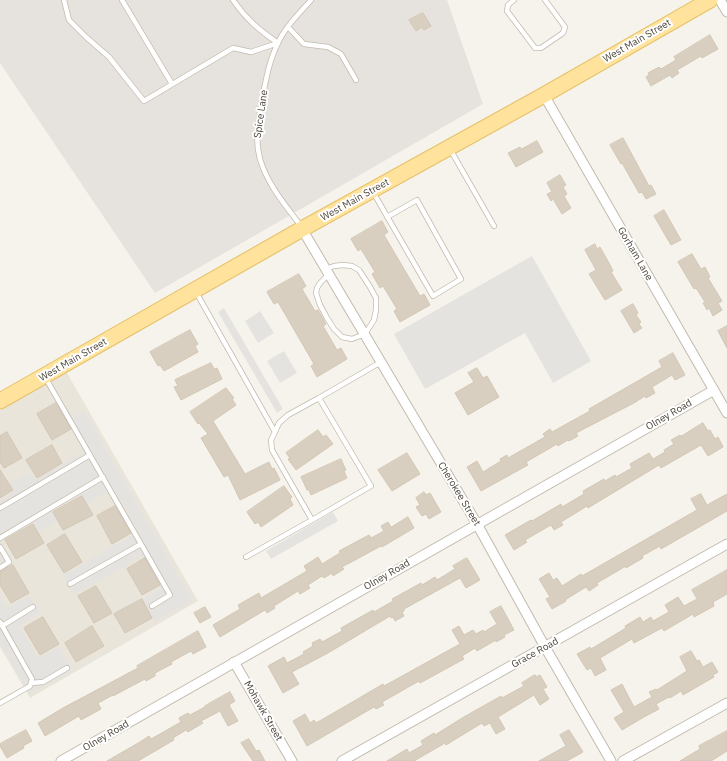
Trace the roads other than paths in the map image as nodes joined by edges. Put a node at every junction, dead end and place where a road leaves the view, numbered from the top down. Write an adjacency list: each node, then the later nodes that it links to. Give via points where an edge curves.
1 (64, 0): 13 (lane, via 69,20 109,57 144,101)
2 (122, 0): 13 (lane)
3 (232, 0): 11 (lane, via 262,32)
4 (311, 0): 10 (lane, Spice Lane)
5 (514, 0): 6 (lane, via 508,5 507,11 535,48 541,48 563,33 565,27)
6 (545, 0)
7 (710, 0): 14 (main road, West Main Street)
8 (720, 0): 9 (street)
9 (727, 12)
10 (288, 27): 11 (lane, Spice Lane); 12 (lane, via 304,44 328,47 341,54)
11 (278, 43): 13 (lane, via 251,52 233,48); 19 (lane, Spice Lane, via 264,87 257,144 264,171)
12 (356, 80)
13 (172, 84)
14 (544, 95): 15 (main road, West Main Street); 25 (street, Gorham Lane)
15 (450, 147): 16 (main road, West Main Street); 18 (lane)
16 (372, 191): 17 (lane); 19 (main road, West Main Street)
17 (387, 217): 17 (lane, via 433,296 461,279 417,200)
18 (494, 226)
19 (302, 229): 20 (street, Cherokee Street); 21 (main road, West Main Street)
20 (328, 272): 22 (street, Cherokee Street); 22 (lane, via 316,293 327,318 342,336 352,339); 22 (lane, via 334,266 352,266 359,270 370,287 376,298 376,310 374,320)
21 (195, 291): 24 (main road, West Main Street); 29 (lane)
22 (365, 334): 23 (street, Cherokee Street)
23 (381, 362): 26 (lane); 34 (street, Cherokee Street)
24 (45, 376): 27 (main road, West Main Street); 30 (lane)
25 (714, 390): 28 (street, Gorham Lane); 34 (street, Olney Road)
26 (319, 398): 29 (lane, via 288,415 279,423); 33 (lane, via 372,486)
27 (0, 401)
28 (727, 413)
29 (275, 432): 33 (lane, via 271,440 272,450)
30 (90, 455): 31 (lane); 32 (lane)
31 (103, 477): 35 (lane); 36 (lane)
32 (0, 508)
33 (312, 520): 39 (lane)
34 (477, 524): 45 (street, Cherokee Street); 46 (street, Olney Road)
35 (0, 538)
36 (141, 544): 41 (lane); 42 (lane, via 170,595)
37 (727, 544): 45 (street, Grace Road)
38 (0, 546): 40 (lane, via 9,562)
39 (246, 557)
40 (0, 568)
41 (70, 584)
42 (152, 606)
43 (33, 607): 44 (lane)
44 (1, 624): 48 (lane, via 32,679)
45 (545, 647): 53 (street, Grace Road); 54 (street, Cherokee Street)
46 (234, 662): 51 (street, Olney Road); 52 (street, Mohawk Street)
47 (68, 668): 48 (lane, via 43,682)
48 (31, 683): 49 (lane)
49 (0, 703)
50 (727, 703): 55 (street)
51 (62, 761)
52 (292, 761)
53 (342, 761)
54 (611, 761)
55 (623, 761)

